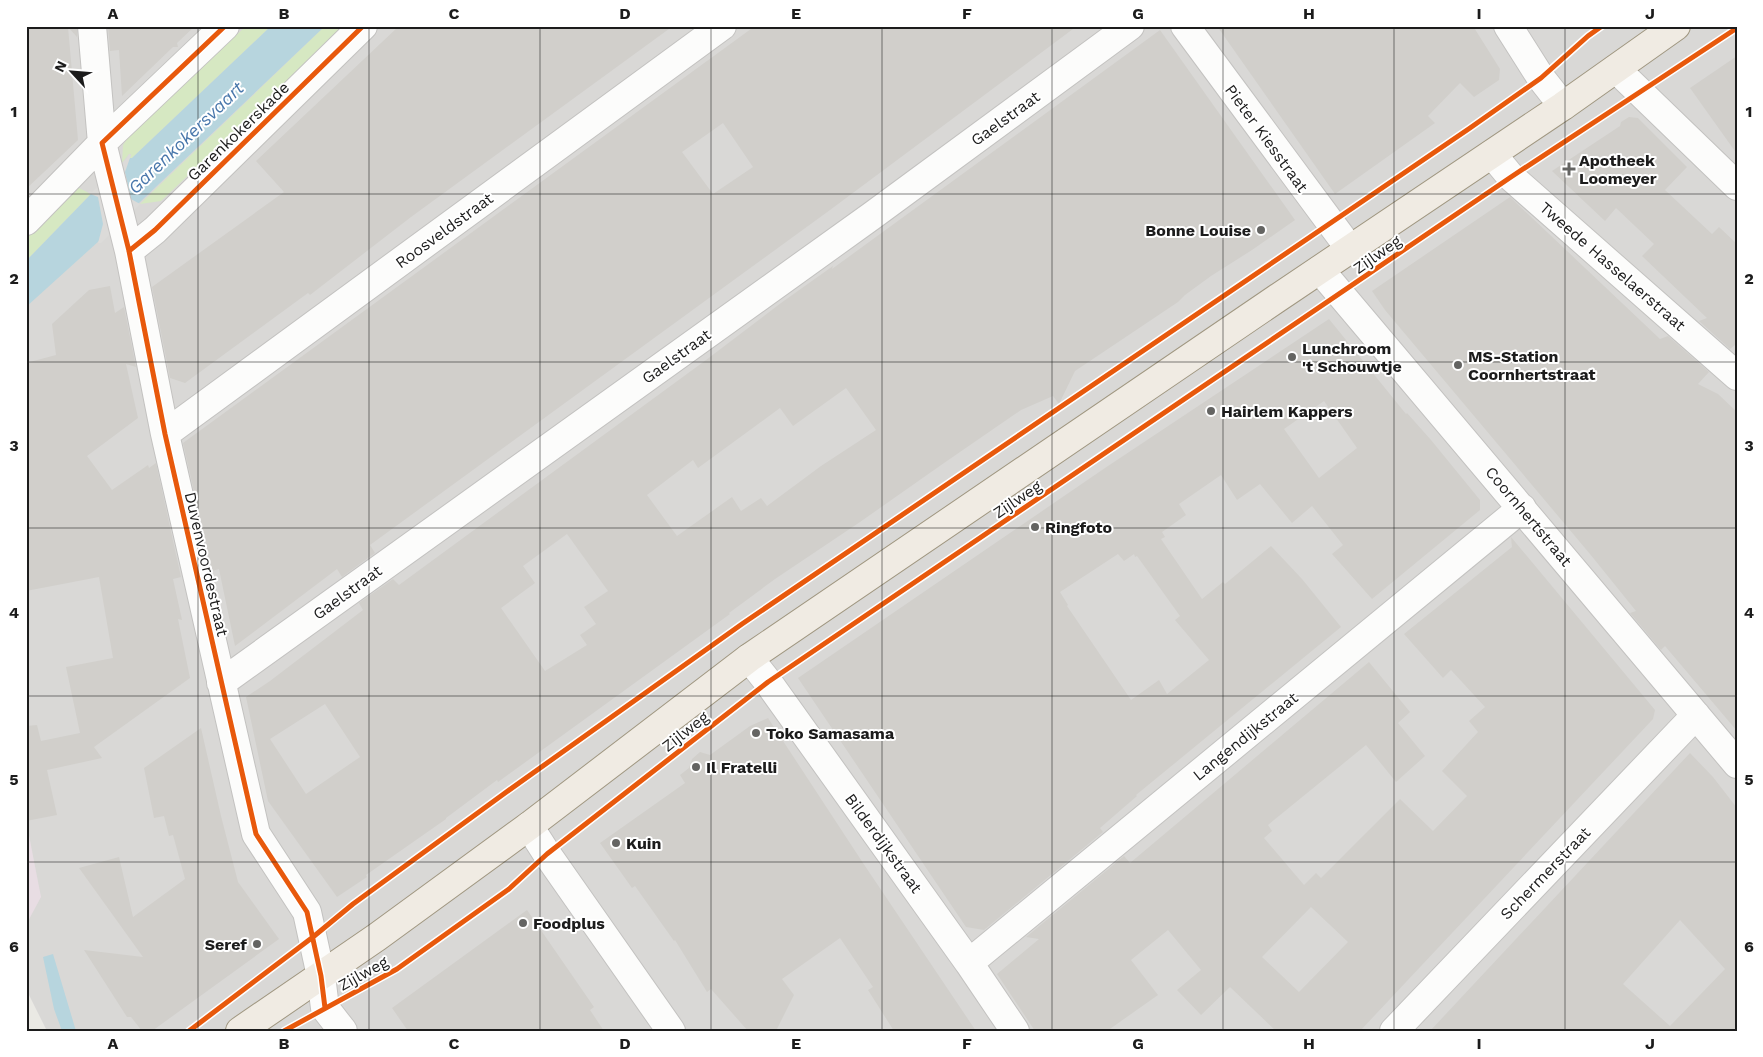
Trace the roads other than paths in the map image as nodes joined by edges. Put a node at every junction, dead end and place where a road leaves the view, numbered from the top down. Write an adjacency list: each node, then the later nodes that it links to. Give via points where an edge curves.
1 (92, 26): 11 (street, Duvenvoordestraat)
2 (225, 26): 11 (street)
3 (363, 26): 16 (street, Garenkokerskade)
4 (722, 26): 19 (street, Roosveldstraat)
5 (1130, 26): 22 (street, Gaelstraat, via 873,215)
6 (1185, 26): 15 (street, Pieter Kiesstraat)
7 (1508, 26): 10 (street)
8 (1676, 26): 9 (main road, Zijlweg)
9 (1616, 69): 10 (main road, Zijlweg); 13 (street)
10 (1563, 106): 12 (main road, Zijlweg)
11 (102, 143): 14 (street); 16 (street, Duvenvoordestraat)
12 (1492, 154): 15 (main road, Zijlweg); 18 (street, Tweede Hasselaerstraat, via 1511,177)
13 (1737, 186)
14 (26, 221)
15 (1350, 249): 17 (main road, Zijlweg)
16 (129, 251): 19 (street, Duvenvoordestraat)
17 (1320, 270): 20 (street, Coornhertstraat); 21 (main road, Zijlweg)
18 (1737, 376)
19 (165, 434): 22 (street, Duvenvoordestraat)
20 (1522, 508): 23 (street, Coornhertstraat); 26 (street, Langendijkstraat)
21 (749, 658): 25 (main road, Zijlweg); 26 (street, Bilderdijkstraat)
22 (221, 683): 27 (street, Duvenvoordestraat, via 256,834 307,912)
23 (1696, 715): 24 (street, Coornhertstraat); 32 (street, Schermerstraat)
24 (1737, 764)
25 (529, 826): 27 (main road, Zijlweg); 30 (street)
26 (969, 963): 31 (street, Bilderdijkstraat)
27 (321, 976): 28 (main road, Zijlweg); 29 (street, Duvenvoordestraat, via 325,1008)
28 (240, 1031)
29 (343, 1031)
30 (671, 1031)
31 (1014, 1031)
32 (1394, 1031)

